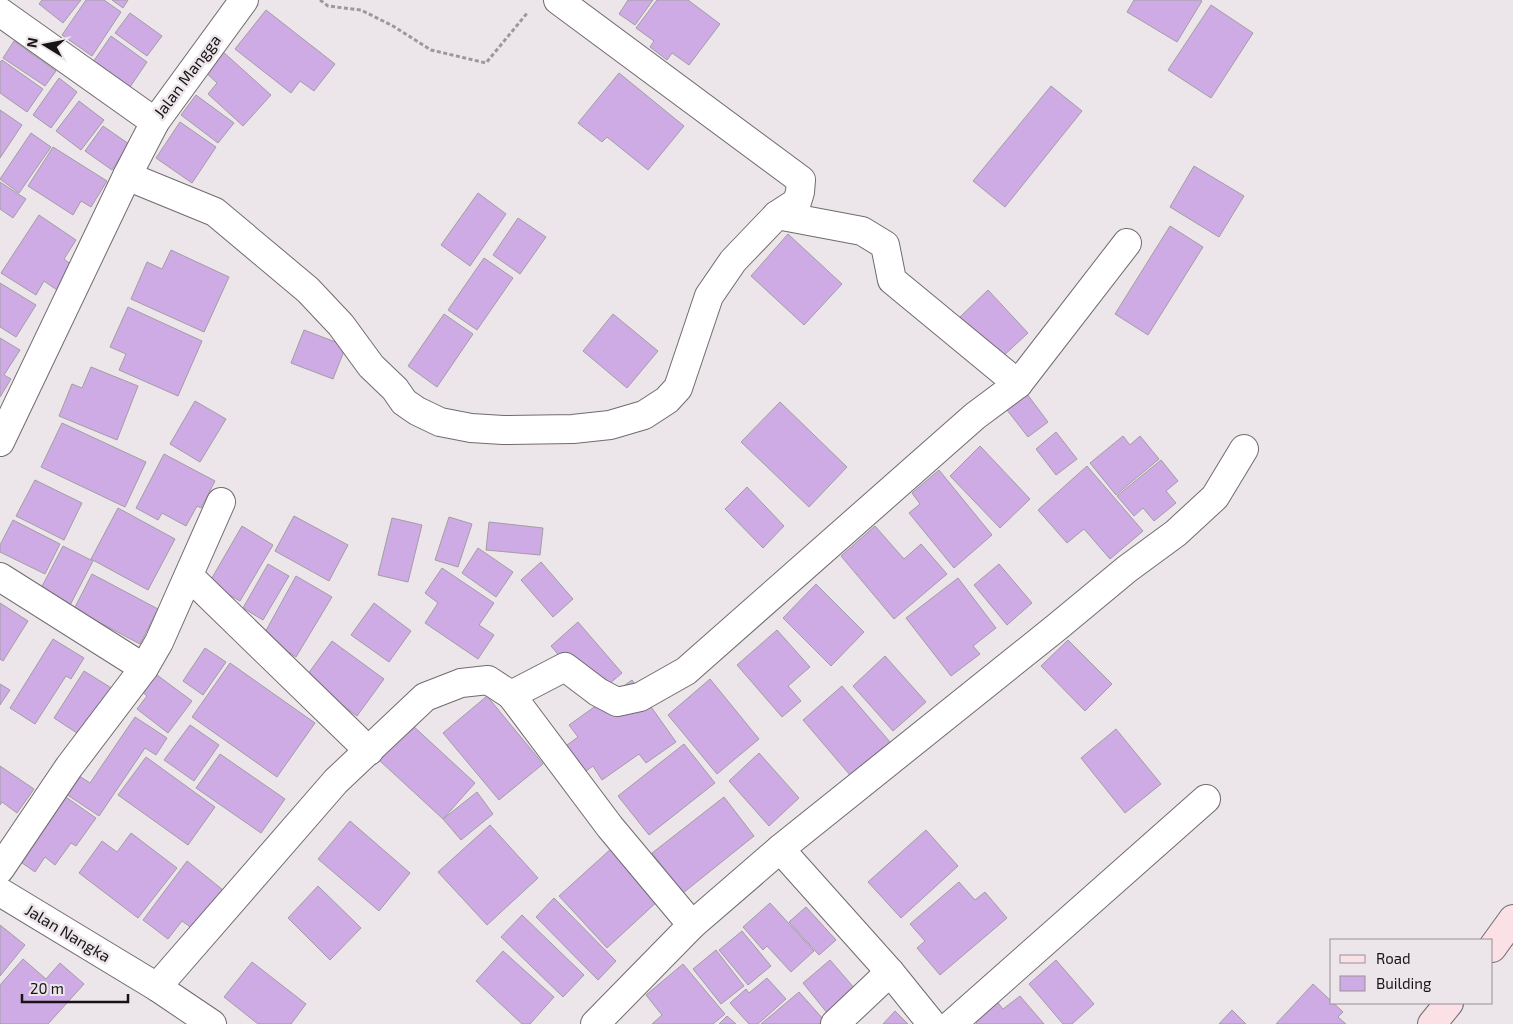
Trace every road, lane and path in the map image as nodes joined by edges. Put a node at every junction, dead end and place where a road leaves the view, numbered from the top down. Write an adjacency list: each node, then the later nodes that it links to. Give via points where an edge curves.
1 (244, 0): 5 (street, Jalan Mangga)
2 (320, 0): 3 (path, via 328,6 361,10 431,50 486,63)
3 (545, 4): 7 (street, via 800,180 796,202)
4 (2, 18): 5 (street, Jalan Mangga)
5 (155, 122): 6 (street)
6 (127, 176): 7 (street, via 215,212 308,290 341,325 371,366 416,411 440,422 503,430 610,425 644,415 667,400 678,388 709,296 733,262); 10 (street)
7 (777, 215): 9 (street, via 862,231 885,245 892,280)
8 (1127, 243): 9 (street)
9 (1018, 384): 16 (street, via 975,416 686,671 640,696 617,702 565,667)
10 (0, 442)
11 (1244, 449): 19 (street, via 1215,497 1176,533)
12 (221, 502): 13 (street)
13 (189, 576): 15 (street); 17 (street)
14 (0, 577): 15 (street)
15 (144, 668): 20 (street, via 69,767)
16 (511, 695): 17 (street, via 488,680 461,683 425,697); 22 (street, via 610,827)
17 (369, 751): 25 (street, via 336,781)
18 (1206, 799): 31 (street)
19 (780, 849): 22 (street); 24 (street)
20 (1, 889): 25 (street, Jalan Nangka)
21 (1513, 919): 23 (street)
22 (692, 925): 28 (street)
23 (1493, 947)
24 (890, 972): 29 (street); 30 (street)
25 (157, 987): 27 (street, Jalan Nangka)
26 (1447, 1004): 32 (street)
27 (212, 1024)
28 (594, 1024)
29 (835, 1024)
30 (932, 1024)
31 (952, 1024)
32 (1432, 1024)

